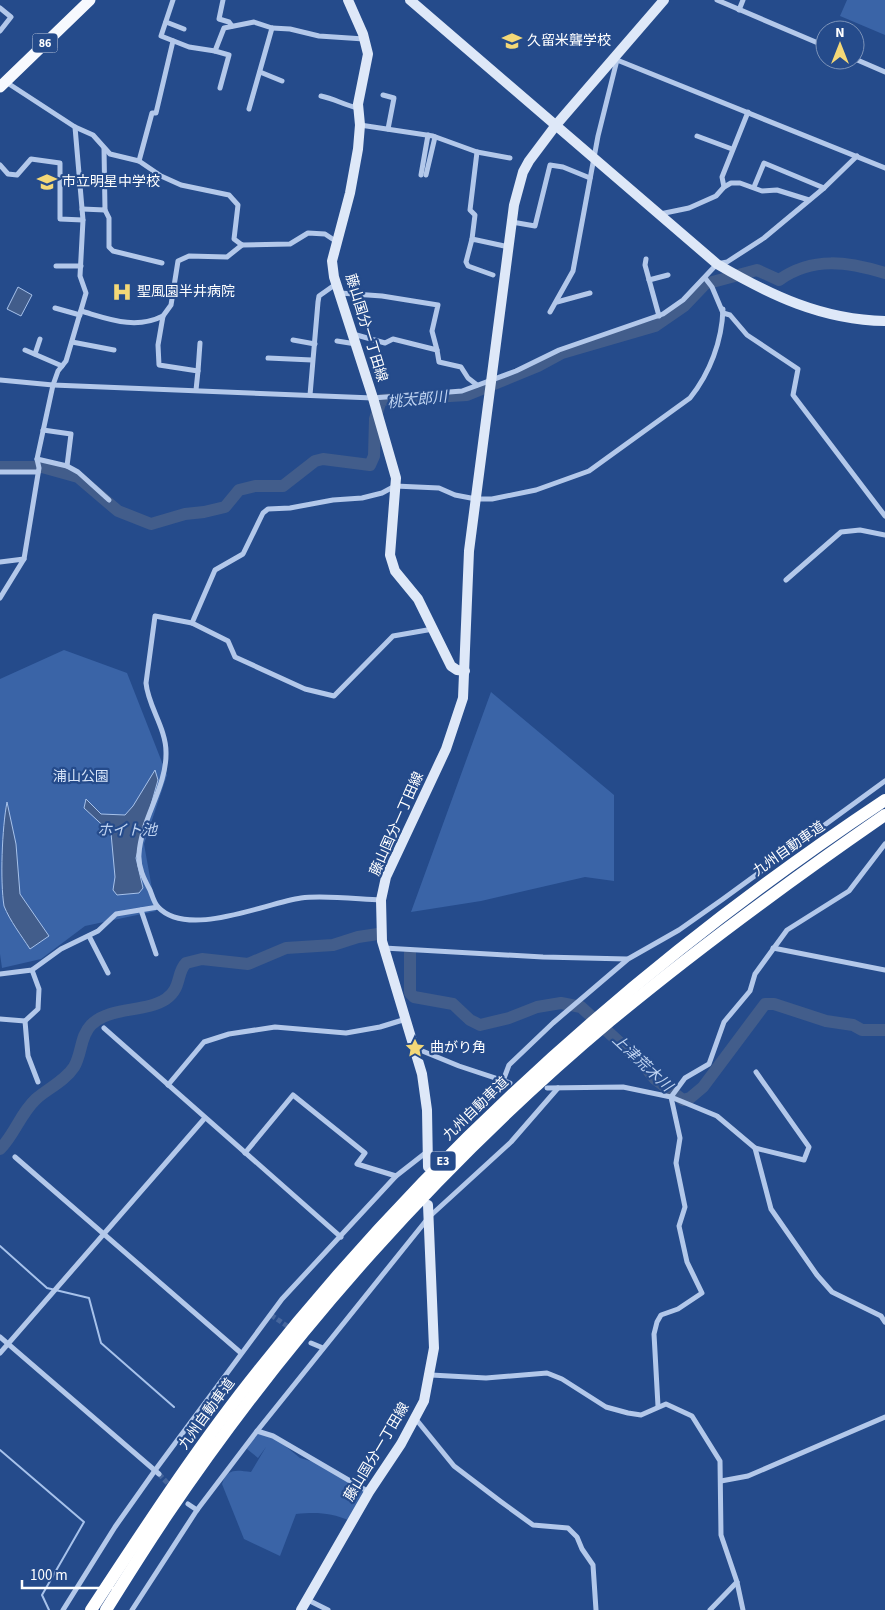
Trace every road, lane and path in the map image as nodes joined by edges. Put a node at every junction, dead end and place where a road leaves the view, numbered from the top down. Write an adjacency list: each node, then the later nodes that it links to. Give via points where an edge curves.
1 (90, 0): 25 (main road, 86)
2 (173, 0): 11 (street)
3 (222, 0): 12 (street, via 219,19)
4 (348, 0): 16 (main road, 藤山国分一丁田線)
5 (410, 0): 33 (main road)
6 (664, 0): 20 (main road, 藤山国分一丁田線)
7 (717, 0): 10 (street)
8 (743, 0): 10 (street)
9 (0, 8): 15 (street, via 11,17)
10 (739, 10): 18 (street)
11 (166, 22): 14 (street); 17 (street, via 161,36)
12 (232, 26): 13 (street, via 254,22); 19 (street, via 224,28)
13 (272, 28): 16 (street); 22 (street)
14 (184, 29)
15 (0, 31)
16 (364, 39): 29 (main road, 藤山国分一丁田線, via 368,54)
17 (173, 41): 19 (street); 45 (street, via 156,113 152,113)
18 (815, 42)
19 (215, 51): 26 (street, via 229,55)
20 (616, 59): 31 (street); 33 (main road, 藤山国分一丁田線); 43 (street)
21 (865, 63): 23 (street)
22 (260, 72): 24 (street); 30 (street)
23 (885, 72)
24 (282, 80)
25 (3, 84): 34 (street)
26 (220, 88)
27 (383, 95): 35 (street, via 394,98)
28 (321, 96): 29 (street)
29 (358, 108): 32 (main road, 藤山国分一丁田線)
30 (249, 109)
31 (748, 112): 40 (street); 42 (street)
32 (360, 124): 35 (street); 59 (main road, 藤山国分一丁田線, via 350,193)
33 (556, 126): 43 (main road); 57 (main road, 藤山国分一丁田線, via 523,172)
34 (75, 127): 39 (street, via 93,135); 53 (street)
35 (388, 129): 36 (street)
36 (428, 135): 38 (street); 38 (street, via 424,175)
37 (697, 136): 40 (street)
38 (435, 137): 41 (street)
39 (104, 147): 45 (street, via 110,154); 54 (street)
40 (732, 149): 50 (street, via 722,177)
41 (477, 152): 44 (street); 58 (street, via 470,210 474,215)
42 (857, 156): 47 (street); 51 (street)
43 (594, 157): 48 (street); 55 (main road)
44 (510, 158)
45 (139, 161): 60 (street, via 181,185 229,195 238,205 234,239)
46 (0, 165): 56 (street, via 8,174 17,174 30,159 60,163 60,219)
47 (885, 168)
48 (590, 178): 57 (street, via 550,165 536,226); 73 (street, via 574,271)
49 (754, 187): 50 (street, via 731,183); 51 (street, via 764,163); 52 (street)
50 (724, 188): 55 (street, via 716,196 689,208)
51 (824, 188): 52 (street)
52 (810, 200): 64 (street, via 764,238 727,262)
53 (82, 209): 54 (street); 56 (street)
54 (105, 210): 63 (street, via 109,218 109,247 113,252)
55 (660, 214): 64 (main road)
56 (83, 220): 66 (street)
57 (512, 222): 61 (main road, 藤山国分一丁田線)
58 (472, 239): 61 (street); 67 (street, via 466,262 468,266)
59 (338, 243): 60 (street, via 325,234 308,233 290,244); 71 (main road, 藤山国分一丁田線, via 332,262)
60 (242, 245): 78 (street, via 227,257 189,256 178,261 171,305)
61 (509, 247): 97 (main road, 藤山国分一丁田線)
62 (646, 259): 70 (street)
63 (162, 263)
64 (717, 264): 69 (street); 80 (main road, via 759,289 812,310)
65 (56, 266): 66 (street)
66 (81, 266): 77 (street, via 80,276 86,294)
67 (493, 274)
68 (668, 275): 70 (street)
69 (705, 278): 75 (street); 79 (street)
70 (649, 280): 79 (street)
71 (338, 288): 82 (main road, 藤山国分一丁田線); 87 (street, via 319,296); 90 (street, via 438,305 432,331)
72 (590, 293): 73 (street)
73 (557, 302): 76 (street)
74 (55, 308): 77 (street)
75 (723, 309): 109 (street, via 720,343 698,389 683,405 589,471 536,490); 111 (street, via 723,313 730,315 747,336 798,369 793,395)
76 (550, 312)
77 (81, 313): 78 (street, via 126,323 144,323); 84 (street)
78 (163, 316): 95 (street, via 158,345 159,365)
79 (659, 316): 97 (street, via 559,350)
80 (885, 321)
81 (40, 339): 91 (street)
82 (354, 339): 85 (street); 90 (street, via 385,343 393,339); 102 (main road, 藤山国分一丁田線)
83 (293, 340): 87 (street)
84 (72, 342): 89 (street); 94 (street)
85 (337, 342)
86 (200, 344): 95 (street)
87 (315, 344): 93 (street)
88 (25, 350): 91 (street)
89 (114, 350)
90 (437, 350): 99 (street, via 439,362 461,367)
91 (35, 354): 94 (street)
92 (268, 358): 93 (street)
93 (312, 360): 101 (street)
94 (62, 366): 98 (street)
95 (198, 371): 100 (street)
96 (0, 380): 98 (street)
97 (493, 380): 99 (street); 109 (main road, 藤山国分一丁田線)
98 (53, 385): 100 (street); 103 (street)
99 (477, 386): 102 (street, via 462,391)
100 (196, 390): 101 (street)
101 (310, 395): 102 (street)
102 (373, 398): 108 (main road, 藤山国分一丁田線, via 396,478)
103 (43, 430): 104 (street); 105 (street, via 71,434)
104 (37, 459): 105 (street); 107 (street)
105 (67, 466): 110 (street, via 85,477)
106 (0, 472): 107 (street)
107 (38, 472): 113 (street)
108 (395, 486): 109 (street, via 439,488); 117 (street, via 362,498 268,509 243,554 215,570); 118 (main road, 藤山国分一丁田線, via 390,555 395,571 418,599)
109 (476, 499): 119 (main road, 藤山国分一丁田線, via 469,560)
110 (109, 500)
111 (885, 516)
112 (885, 535): 115 (street, via 860,530 841,532)
113 (24, 559): 114 (street); 116 (street)
114 (0, 562)
115 (786, 580)
116 (0, 598)
117 (192, 623): 118 (street, via 228,641 235,657 305,690 334,696 393,636); 125 (street, via 155,616 147,674 147,694 167,751 139,857 143,877)
118 (433, 629): 119 (main road, 藤山国分一丁田線, via 451,666)
119 (465, 670): 124 (main road, 藤山国分一丁田線, via 463,698 446,750 393,860)
120 (885, 781): 131 (street, via 716,905)
121 (885, 800): 180 (highway, 九州自動車道 / E3, via 741,902 600,1014 500,1105 428,1177 351,1260 258,1370 163,1501)
122 (885, 815): 181 (highway, 九州自動車道 / E3, via 672,970 508,1114 442,1179 360,1268 268,1378 167,1515)
123 (885, 844): 129 (street, via 849,891 788,930)
124 (380, 900): 125 (street, via 302,898 238,914 191,920 174,916); 128 (main road, 藤山国分一丁田線)
125 (158, 907): 126 (street)
126 (141, 910): 127 (street, via 116,914); 130 (street)
127 (89, 936): 132 (street); 134 (street)
128 (384, 948): 131 (street, via 543,958); 137 (main road, 藤山国分一丁田線)
129 (773, 948): 133 (street); 148 (street, via 756,974 750,991 724,1022 709,1064 685,1078)
130 (156, 954)
131 (628, 959): 142 (street, via 509,1065)
132 (32, 970): 135 (street); 138 (street, via 39,989 38,1009)
133 (885, 970)
134 (108, 973)
135 (0, 974)
136 (0, 1019): 138 (street)
137 (406, 1019): 140 (main road, 藤山国分一丁田線); 145 (street, via 346,1033 275,1027 229,1034 204,1042)
138 (25, 1021): 143 (street, via 28,1056)
139 (104, 1028): 145 (street)
140 (415, 1048): 142 (street); 151 (main road, 藤山国分一丁田線, via 425,1095)
141 (756, 1072): 150 (street, via 810,1147 804,1160)
142 (502, 1081): 144 (street)
143 (38, 1082)
144 (510, 1083)
145 (168, 1085): 149 (street)
146 (547, 1088): 147 (street)
147 (558, 1088): 148 (street, via 624,1087); 157 (street, via 512,1142)
148 (671, 1098): 150 (street, via 717,1116); 168 (street, via 680,1138 676,1163 685,1208 679,1226 687,1262 702,1293 678,1309 661,1315 656,1322)
149 (204, 1119): 152 (street); 158 (street)
150 (755, 1148): 160 (street, via 771,1209 817,1275 832,1292 880,1316)
151 (428, 1150): 154 (main road, 藤山国分一丁田線); 155 (street)
152 (245, 1153): 155 (street, via 293,1095 365,1153 358,1164); 159 (street)
153 (15, 1157): 158 (street)
154 (428, 1167)
155 (396, 1176): 159 (street)
156 (428, 1206): 157 (main road, 藤山国分一丁田線)
157 (429, 1217): 164 (street); 167 (main road, 藤山国分一丁田線, via 434,1348)
158 (103, 1233): 163 (street); 166 (street)
159 (341, 1238): 166 (street, via 282,1299)
160 (885, 1322)
161 (0, 1338): 163 (street)
162 (312, 1343): 164 (street)
163 (8, 1344): 165 (street); 172 (street)
164 (323, 1348): 171 (street)
165 (0, 1353)
166 (241, 1353): 172 (street)
167 (431, 1375): 168 (street, via 486,1378 547,1374 562,1379 606,1407 641,1415); 170 (main road, 藤山国分一丁田線)
168 (658, 1406): 173 (street, via 666,1404 692,1416 720,1461)
169 (885, 1417): 173 (street, via 748,1476)
170 (415, 1418): 174 (main road, 藤山国分一丁田線); 185 (street, via 454,1466 500,1501 533,1525 568,1528 577,1537 593,1565)
171 (257, 1431): 174 (street, via 273,1436); 176 (street)
172 (158, 1471): 179 (street, via 115,1527)
173 (721, 1481): 177 (street, via 721,1535)
174 (368, 1492): 178 (main road, 藤山国分一丁田線)
175 (188, 1504): 176 (street)
176 (196, 1510): 182 (street)
177 (737, 1582): 186 (street); 187 (street)
178 (305, 1599): 183 (main road, 藤山国分一丁田線); 184 (street)
179 (63, 1610)
180 (91, 1610)
181 (106, 1610)
182 (132, 1610)
183 (301, 1610)
184 (328, 1610)
185 (596, 1610)
186 (710, 1610)
187 (743, 1610)

